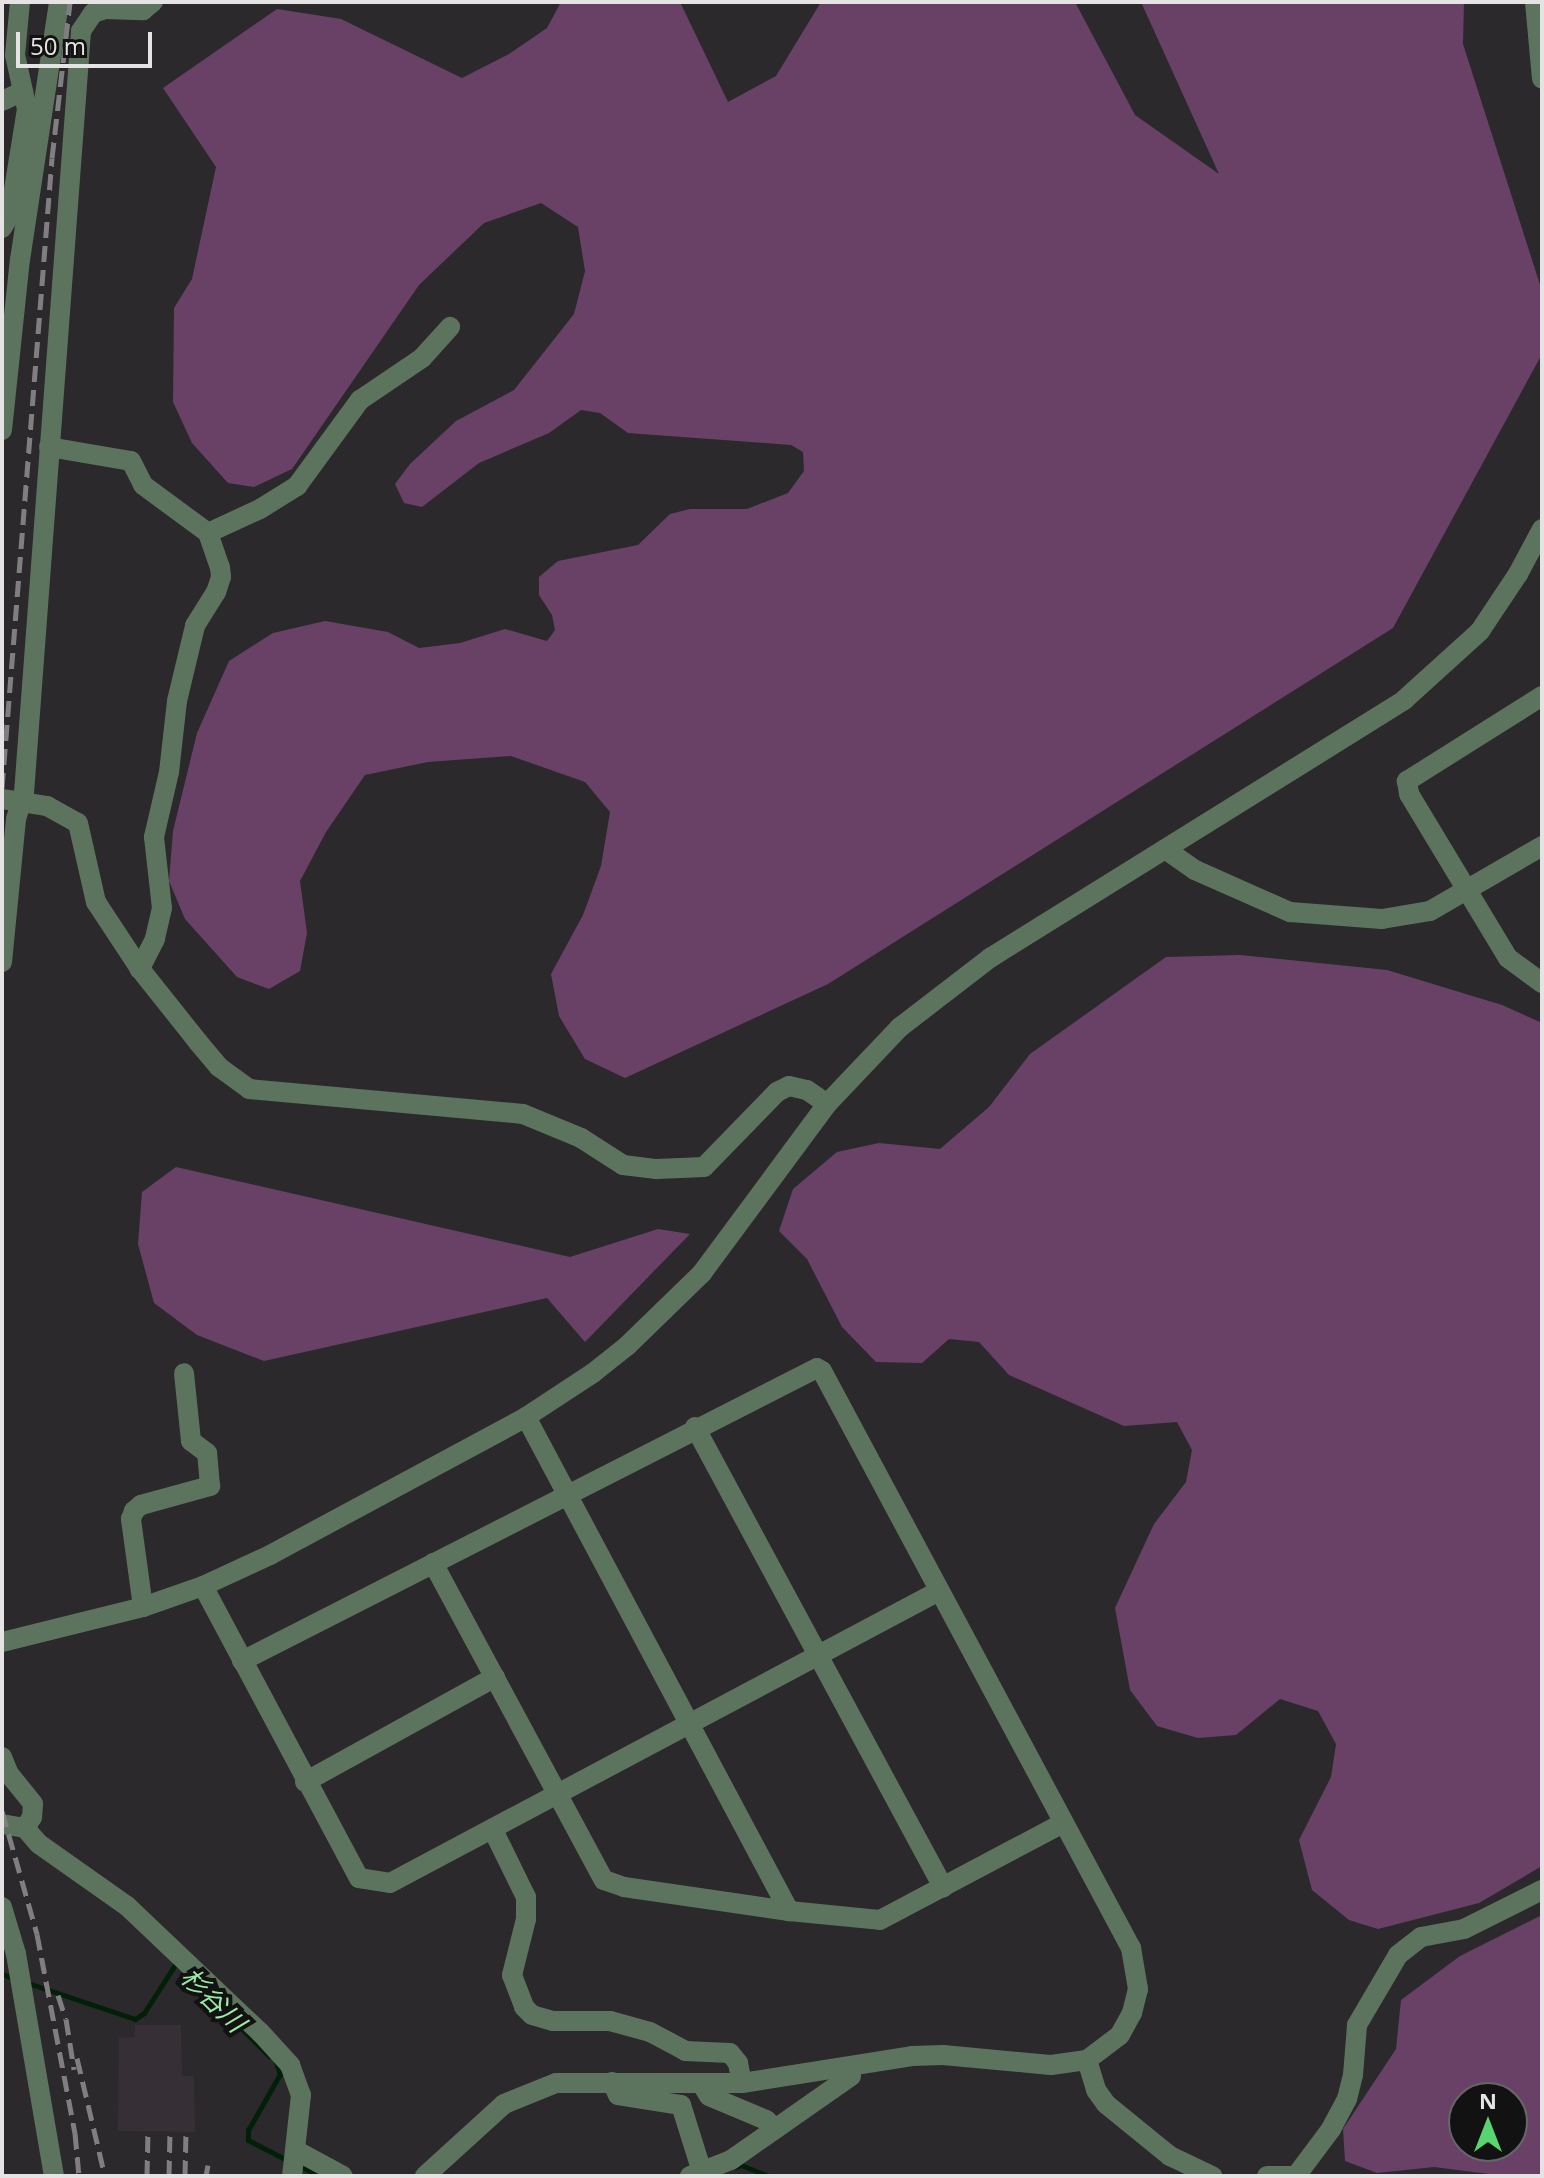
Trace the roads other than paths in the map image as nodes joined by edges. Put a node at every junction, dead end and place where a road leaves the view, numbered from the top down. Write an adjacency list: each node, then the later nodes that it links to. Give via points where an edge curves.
1 (59, 2): 13 (street, via 20,260)
2 (153, 2): 4 (street, via 143,10)
3 (1535, 2): 7 (street)
4 (92, 7): 14 (street, via 81,31)
5 (13, 13): 6 (street)
6 (10, 70): 9 (street)
7 (1542, 79)
8 (2, 88): 9 (street)
9 (23, 91): 10 (street); 11 (street, via 26,118 9,220)
10 (2, 101)
11 (2, 228)
12 (450, 327): 16 (street, via 422,358 360,400 297,486)
13 (2, 430)
14 (49, 447): 16 (street, via 131,461 143,485); 18 (street)
15 (1541, 532): 20 (street, via 1480,631 1433,677)
16 (208, 533): 23 (street, via 221,577 195,626 177,701 154,837 162,908)
17 (1542, 696): 21 (street, via 1407,781 1409,794)
18 (12, 800): 22 (street); 23 (street, via 47,806 78,823 96,902)
19 (1542, 846): 21 (street)
20 (1165, 849): 21 (street, via 1195,870 1290,912 1382,919 1430,911); 25 (street, via 933,998)
21 (1467, 892): 24 (street, via 1508,958)
22 (2, 962)
23 (140, 969): 25 (street, via 219,1067 249,1089 523,1114 581,1138 623,1165 704,1167 789,1086 807,1090)
24 (1542, 983)
25 (827, 1104): 27 (street, via 731,1236 669,1307 593,1373)
26 (184, 1373): 33 (street, via 191,1441 207,1453 210,1486 134,1511)
27 (526, 1417): 29 (street); 31 (street)
28 (695, 1427): 29 (street); 32 (street, via 817,1368 822,1371); 35 (street)
29 (568, 1493): 30 (street); 38 (street)
30 (433, 1563): 36 (street); 37 (street)
31 (203, 1586): 33 (street); 36 (street)
32 (939, 1591): 35 (street); 42 (street)
33 (143, 1607): 34 (street)
34 (3, 1641)
35 (819, 1657): 38 (street); 46 (street)
36 (242, 1661): 40 (street)
37 (495, 1677): 40 (street); 41 (street)
38 (690, 1727): 41 (street); 49 (street)
39 (2, 1757): 44 (street, via 33,1804)
40 (305, 1782): 45 (street, via 359,1878 390,1883)
41 (558, 1796): 45 (street); 49 (street, via 604,1880)
42 (1063, 1823): 46 (street); 50 (street, via 1127,1941 1138,1976 1127,2024 1110,2045)
43 (2, 1824): 44 (street)
44 (25, 1828): 56 (street, via 39,1844 127,1906 290,2065 301,2095)
45 (493, 1830): 54 (street, via 526,1897 512,1975 524,2007 553,2021 610,2021 650,2032 685,2051 730,2053)
46 (943, 1887): 49 (street, via 880,1920)
47 (1542, 1890): 64 (street, via 1464,1929 1421,1937 1398,1955 1357,2025 1347,2099)
48 (2, 1907): 58 (street, via 16,1954)
49 (789, 1911)
50 (1087, 2060): 51 (street, via 1051,2065 943,2055); 62 (street, via 1106,2104 1170,2156)
51 (851, 2067): 54 (street); 55 (street, via 851,2076)
52 (612, 2082): 53 (street); 57 (street, via 618,2095 681,2105); 61 (street, via 556,2083 521,2095 489,2116)
53 (701, 2083): 54 (street); 55 (street, via 709,2096)
54 (742, 2083)
55 (776, 2129): 57 (street, via 731,2160)
56 (297, 2151): 59 (street); 60 (street)
57 (696, 2174)
58 (54, 2176)
59 (292, 2176)
60 (343, 2176)
61 (425, 2176)
62 (1212, 2176)
63 (1267, 2176): 64 (street)
64 (1296, 2176)

